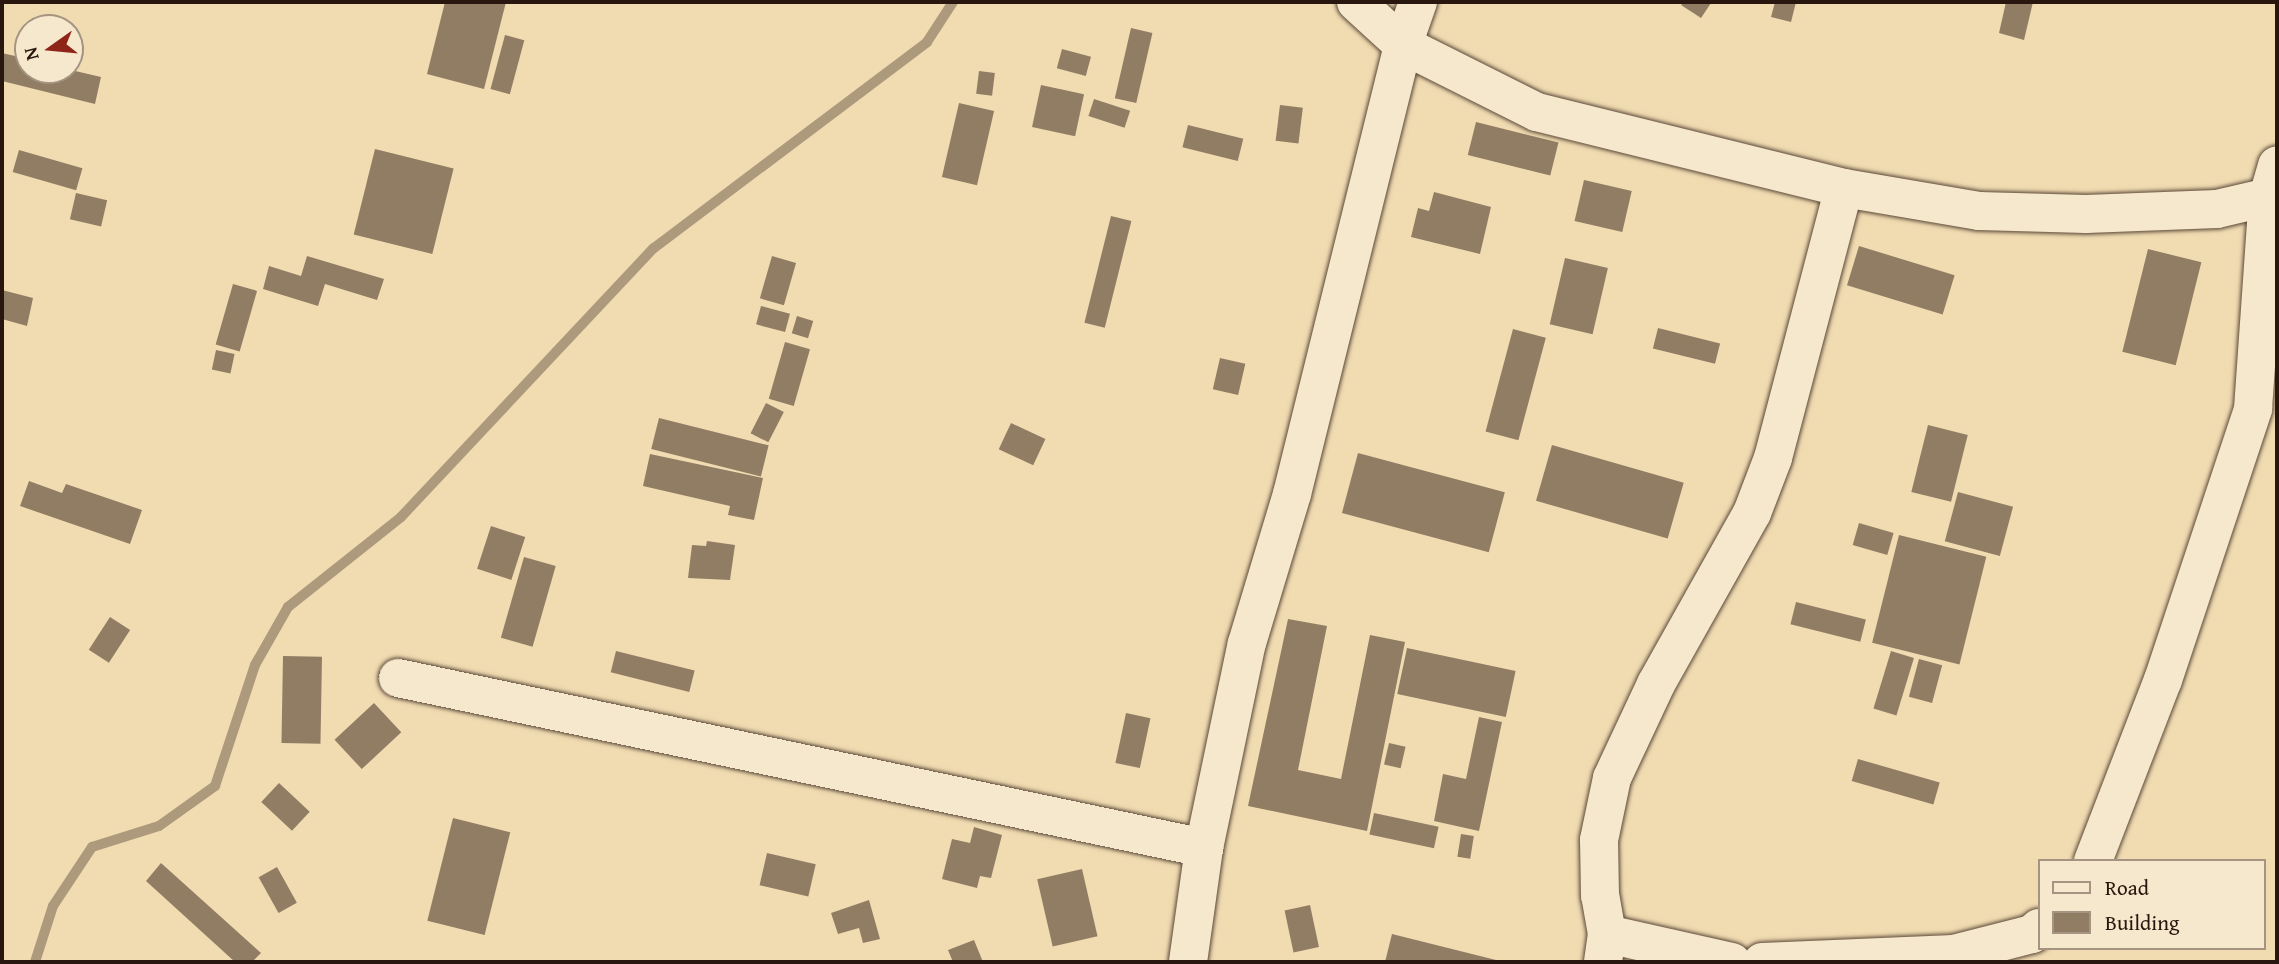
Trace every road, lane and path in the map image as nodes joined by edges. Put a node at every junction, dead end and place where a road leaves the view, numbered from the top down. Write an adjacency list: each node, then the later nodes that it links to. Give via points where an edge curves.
1 (1356, 2): 3 (street)
2 (1418, 2): 3 (street)
3 (1404, 45): 5 (street, via 1537,112); 7 (street, via 1292,494 1247,643)
4 (2273, 181): 5 (street, via 2217,209 2072,213 1979,211); 8 (street, via 2253,409 2163,680)
5 (1844, 188): 10 (street, via 1773,458 1752,513 1656,684 1612,778 1599,840)
6 (398, 678): 7 (street)
7 (1204, 848): 11 (street)
8 (2094, 859)
9 (2038, 929): 13 (street, via 1954,954)
10 (1605, 948): 12 (street)
11 (1188, 962)
12 (1732, 962)
13 (1762, 962)

